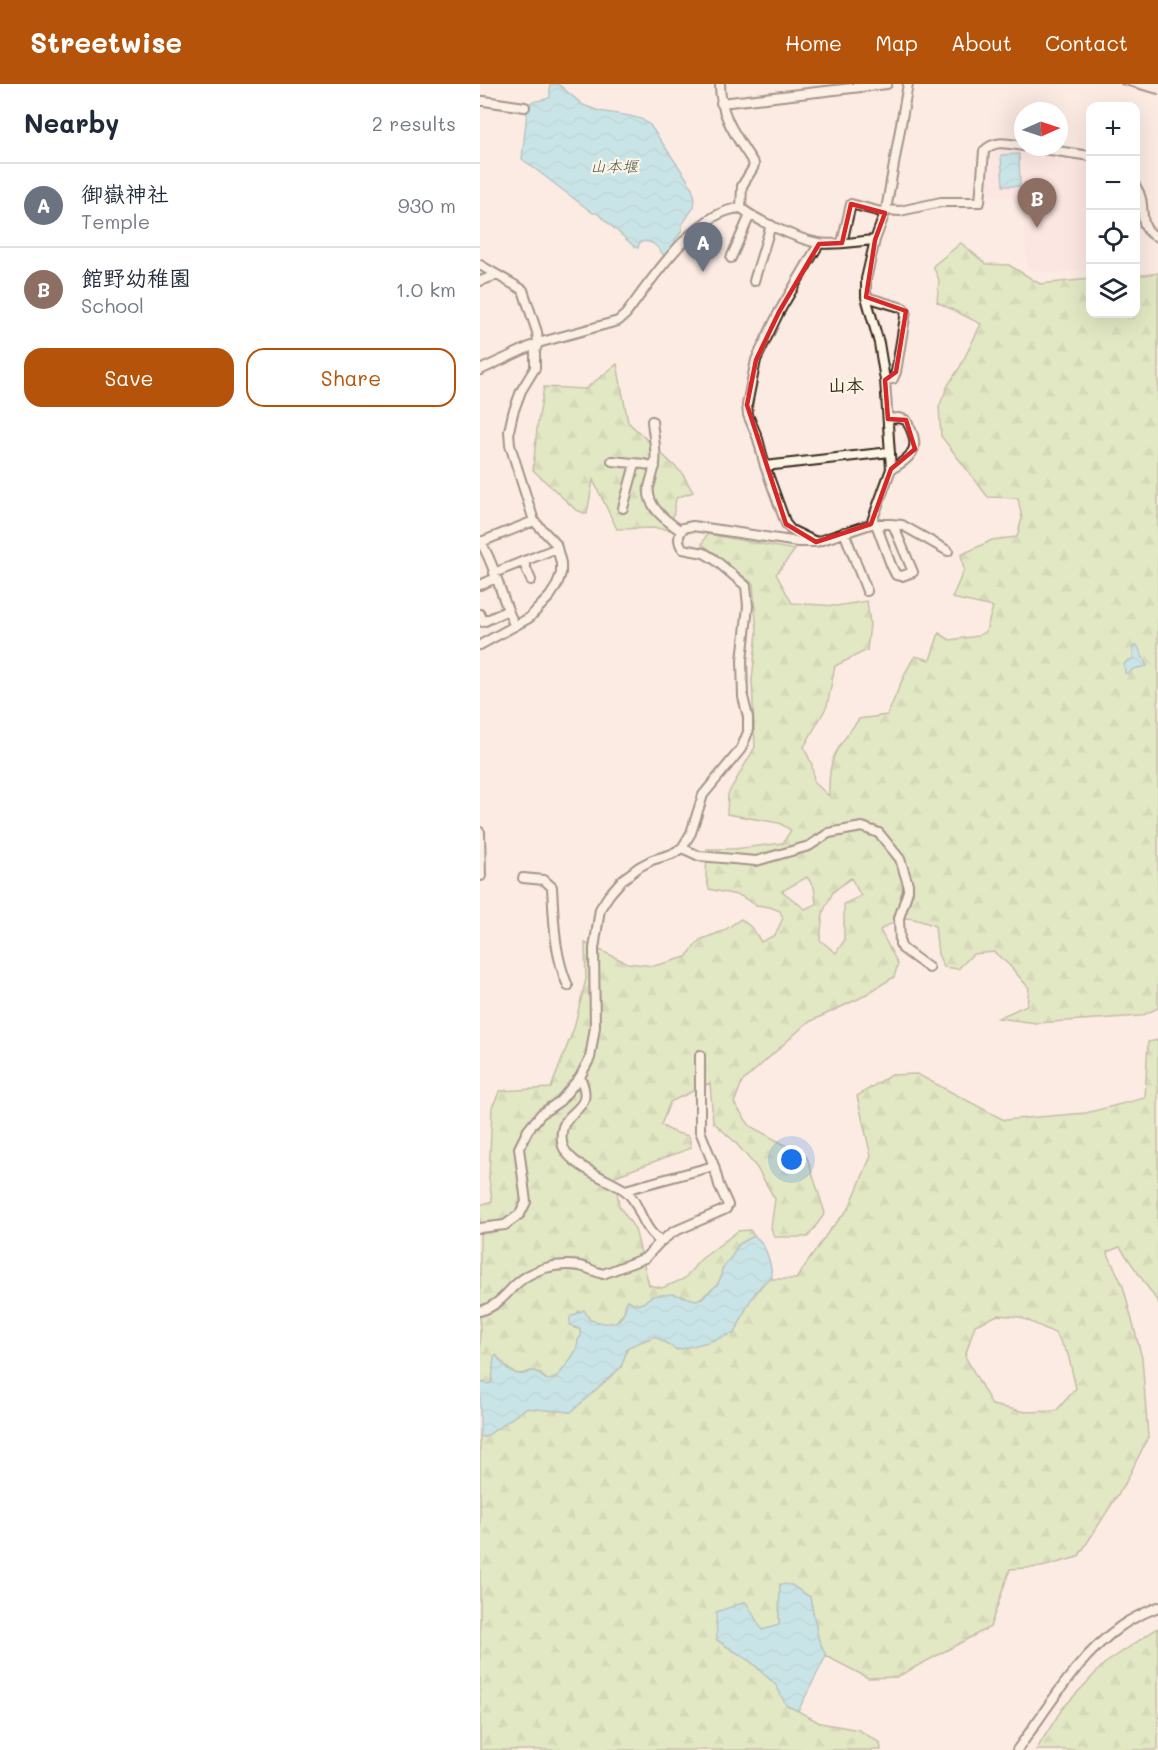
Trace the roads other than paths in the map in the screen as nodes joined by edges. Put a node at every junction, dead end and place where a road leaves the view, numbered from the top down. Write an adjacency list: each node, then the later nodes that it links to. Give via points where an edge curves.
1 (720, 84): 5 (street)
2 (887, 84): 5 (street)
3 (908, 84): 12 (street)
4 (480, 101): 6 (street)
5 (721, 104): 11 (street, via 728,124 754,164 742,186)
6 (525, 107)
7 (1014, 144): 12 (street, via 999,142 984,151 980,202 940,202)
8 (1068, 153): 9 (street)
9 (1086, 155)
10 (1140, 196): 15 (street, via 1146,230)
11 (741, 208): 13 (street); 25 (street, via 722,212 690,234 618,321)
12 (886, 211): 16 (street); 17 (street, via 852,204)
13 (750, 215): 14 (street); 19 (street)
14 (771, 225): 18 (street); 23 (street)
15 (1158, 237)
16 (874, 240): 17 (street); 24 (street)
17 (842, 243): 18 (street)
18 (819, 244): 33 (street, via 756,360 747,405)
19 (731, 258)
20 (480, 265): 21 (street)
21 (497, 275): 22 (street); 25 (street, via 523,290)
22 (480, 281)
23 (754, 281)
24 (866, 297): 27 (street); 27 (street, via 906,311 896,372 893,379)
25 (538, 343): 26 (street); 37 (street, via 535,368 516,402 509,431)
26 (480, 370)
27 (885, 380): 28 (street)
28 (888, 419): 30 (street); 35 (street, via 906,420 915,438 910,456)
29 (652, 421): 34 (street)
30 (890, 452): 33 (street); 35 (street)
31 (612, 461): 32 (street)
32 (635, 464): 34 (street); 36 (street)
33 (765, 466): 43 (street, via 786,524)
34 (655, 467): 40 (street, via 650,498 662,517)
35 (891, 469): 38 (street)
36 (623, 508)
37 (534, 521): 42 (street); 44 (street)
38 (874, 524): 39 (street); 39 (street, via 896,575 902,576 913,572); 41 (street)
39 (891, 524): 45 (street, via 902,525)
40 (681, 531): 43 (street, via 693,526 798,543); 56 (street, via 679,543 683,549 714,559 746,586 748,606 742,661 748,732 741,749 704,795)
41 (844, 532): 43 (street); 50 (street)
42 (481, 541): 47 (street)
43 (816, 542)
44 (557, 548): 46 (street); 53 (street, via 561,573 557,585 529,618)
45 (948, 551)
46 (524, 561): 47 (street); 48 (street)
47 (495, 575): 49 (street); 51 (street)
48 (531, 580)
49 (480, 585)
50 (867, 591)
51 (508, 610): 52 (street, via 483,622); 53 (street)
52 (480, 614)
53 (515, 626): 54 (street)
54 (480, 645)
55 (480, 832): 57 (street)
56 (682, 848): 59 (street, via 699,856 756,861 809,846 829,833 862,827 879,833 900,859 908,884 899,918 900,944); 62 (street, via 631,873 600,909 594,949 595,1027 590,1058)
57 (481, 876)
58 (524, 878): 60 (street, via 544,880 552,887 554,935)
59 (929, 968)
60 (567, 986)
61 (700, 1055): 63 (street, via 700,1131)
62 (580, 1077): 64 (street, via 586,1097 563,1124 562,1146 596,1175); 65 (street, via 560,1101 541,1114 519,1148 526,1202 519,1214 505,1225)
63 (714, 1166): 64 (street); 66 (street, via 728,1205 726,1209 681,1228)
64 (625, 1190): 66 (street)
65 (480, 1228)
66 (660, 1242): 67 (street, via 645,1258 603,1274 568,1265 534,1272 497,1303)
67 (480, 1311)
68 (1158, 1607): 69 (street, via 1121,1626 1094,1649)
69 (1017, 1750)

